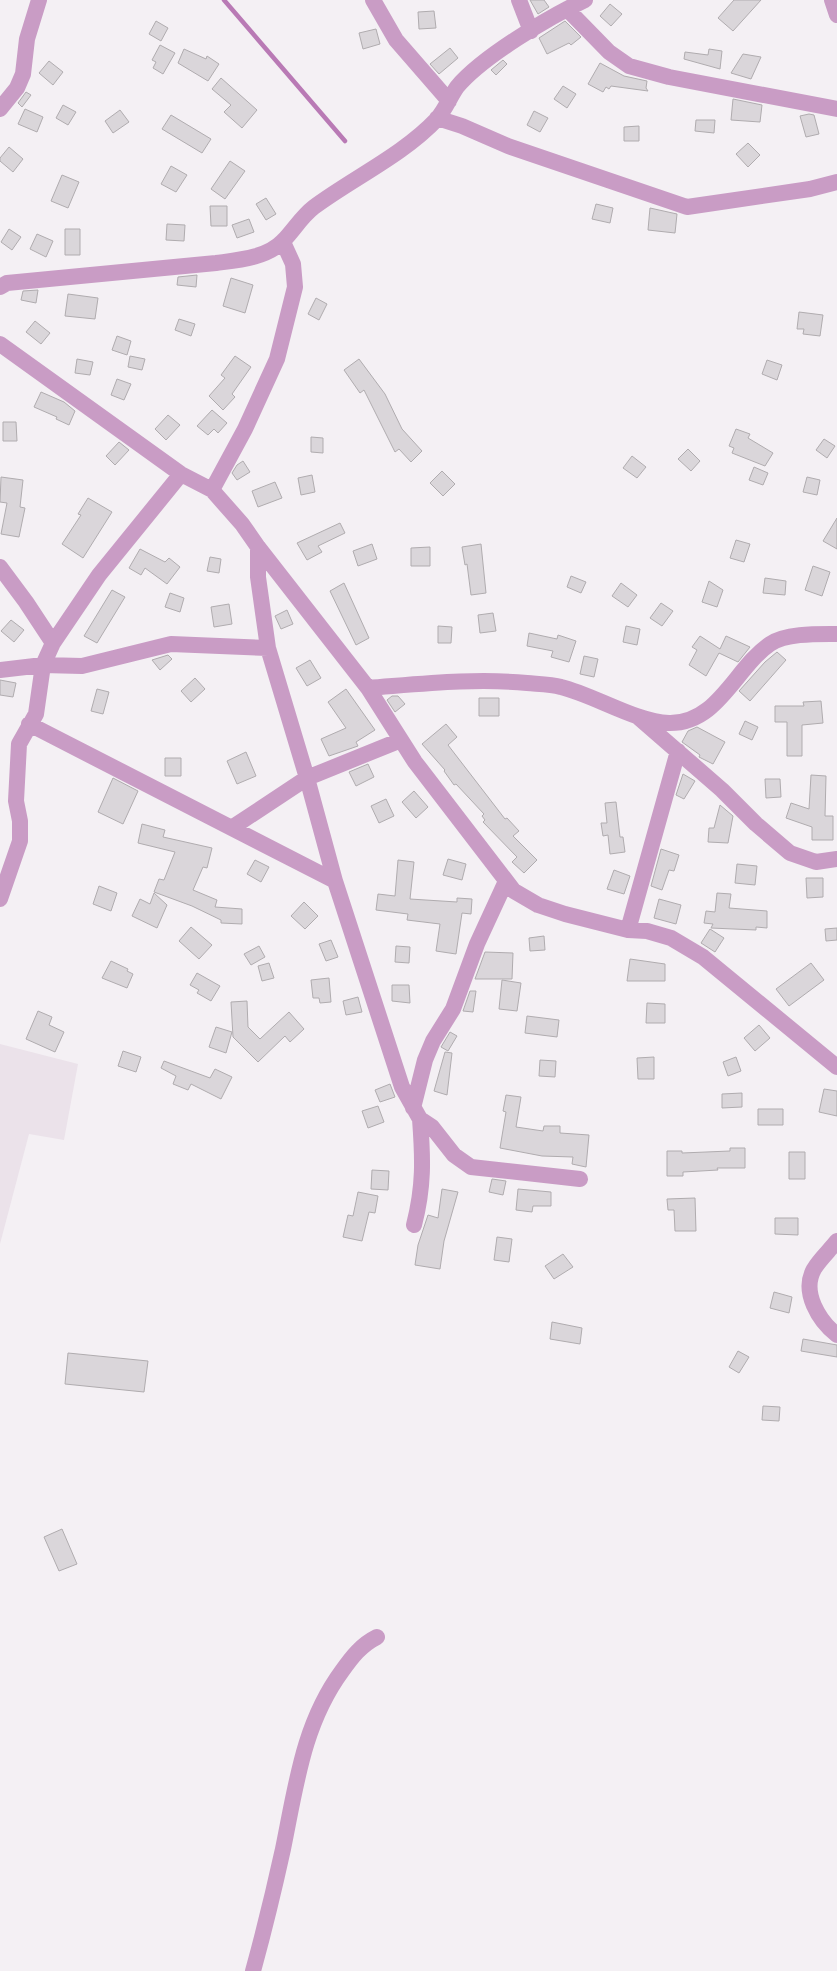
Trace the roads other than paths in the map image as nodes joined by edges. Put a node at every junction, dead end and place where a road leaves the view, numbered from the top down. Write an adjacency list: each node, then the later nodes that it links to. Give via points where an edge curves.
1 (39, 0): 10 (street, via 27,39 24,74)
2 (373, 0): 9 (street, via 396,40)
3 (519, 0): 8 (street)
4 (585, 0): 6 (street)
5 (832, 0): 7 (street)
6 (567, 9): 8 (street); 11 (street, via 609,52 629,66 669,77)
7 (837, 15)
8 (531, 31): 9 (street, via 478,66 457,87)
9 (449, 101): 12 (street)
10 (0, 109)
11 (837, 109)
12 (437, 118): 13 (street, via 620,186 687,207); 14 (street, via 366,174 313,208)
13 (837, 182)
14 (283, 242): 15 (street, via 245,258); 18 (street, via 293,264 295,287 278,359)
15 (0, 286)
16 (0, 344): 17 (street)
17 (181, 474): 18 (street); 22 (street, via 99,575)
18 (212, 490): 19 (street)
19 (258, 548): 23 (street, via 258,577); 26 (street)
20 (0, 567): 22 (street)
21 (837, 634): 27 (street, via 804,634 771,643 697,719 669,723)
22 (53, 643): 24 (street)
23 (268, 648): 24 (street, via 171,644 82,666); 31 (street)
24 (44, 666): 25 (street); 28 (street, via 36,714)
25 (0, 670)
26 (368, 688): 27 (street, via 492,680 561,686); 29 (street)
27 (634, 714): 30 (street)
28 (29, 724): 32 (street); 36 (street, via 19,744 16,801 20,841)
29 (401, 740): 31 (street); 34 (street, via 414,762)
30 (678, 752): 33 (street, via 790,853 816,862); 37 (street)
31 (307, 778): 32 (street); 35 (street)
32 (234, 827): 35 (street)
33 (837, 859)
34 (506, 880): 37 (street, via 514,891 538,905); 39 (street, via 477,944 453,1009 425,1060)
35 (335, 881): 39 (street, via 402,1087)
36 (0, 899)
37 (628, 930): 38 (street, via 671,938 703,957)
38 (837, 1067)
39 (416, 1113): 40 (street, via 454,1155 471,1168); 41 (street, via 424,1171)
40 (580, 1179)
41 (414, 1225)
42 (837, 1242): 43 (street, via 814,1269 810,1290 820,1318)
43 (837, 1335)
44 (377, 1637): 45 (street, via 365,1643 355,1654 316,1712 302,1754)
45 (253, 1971)

